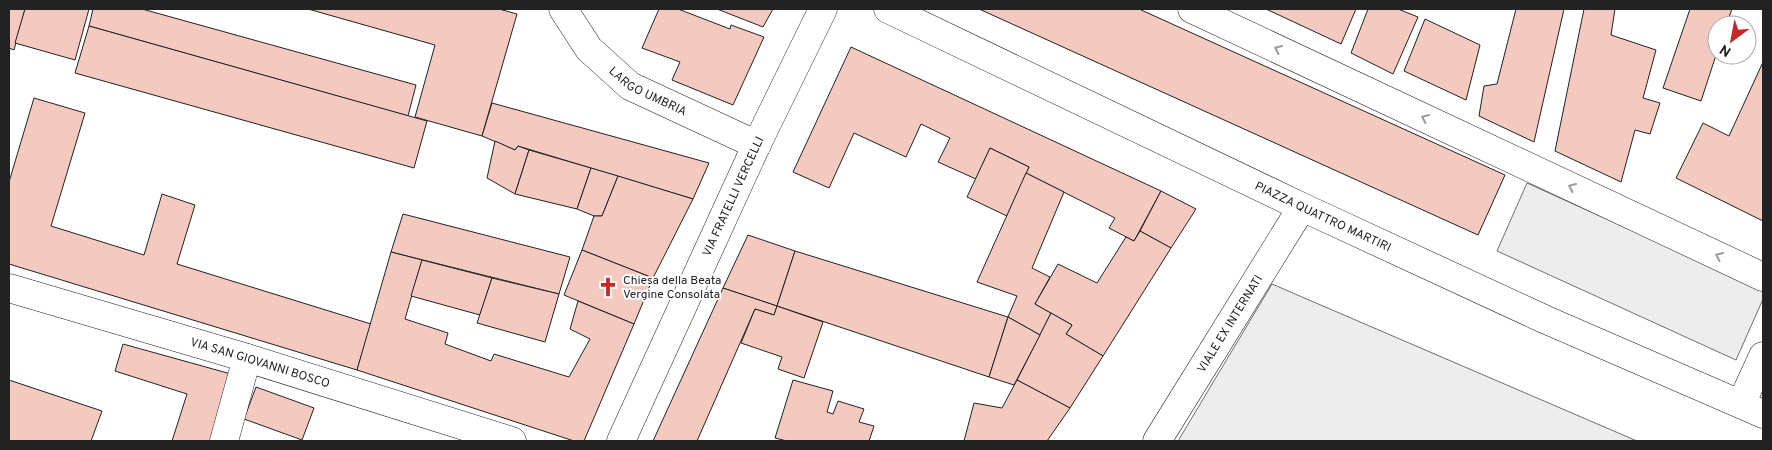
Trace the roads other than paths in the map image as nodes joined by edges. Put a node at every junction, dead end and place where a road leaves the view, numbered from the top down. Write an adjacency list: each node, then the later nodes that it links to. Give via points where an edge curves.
1 (563, 9): 5 (street, LARGO UMBRIA, via 589,49 630,86)
2 (823, 9): 5 (street, VIA FRATELLI VERCELLI)
3 (888, 9): 6 (street, PIAZZA QUATTRO MARTIRI)
4 (1192, 9): 7 (street, one-way to 4)
5 (757, 145): 14 (street, VIA FRATELLI VERCELLI)
6 (1302, 207): 11 (street, PIAZZA QUATTRO MARTIRI, via 1544,319); 15 (street, VIALE EX INTERNATI)
7 (1763, 277)
8 (9, 288): 10 (street, VIA SAN GIOVANNI BOSCO)
9 (1763, 356): 11 (street)
10 (247, 358): 12 (street); 13 (street, VIA SAN GIOVANNI BOSCO)
11 (1752, 409)
12 (224, 441)
13 (512, 441)
14 (621, 441)
15 (1157, 441)

